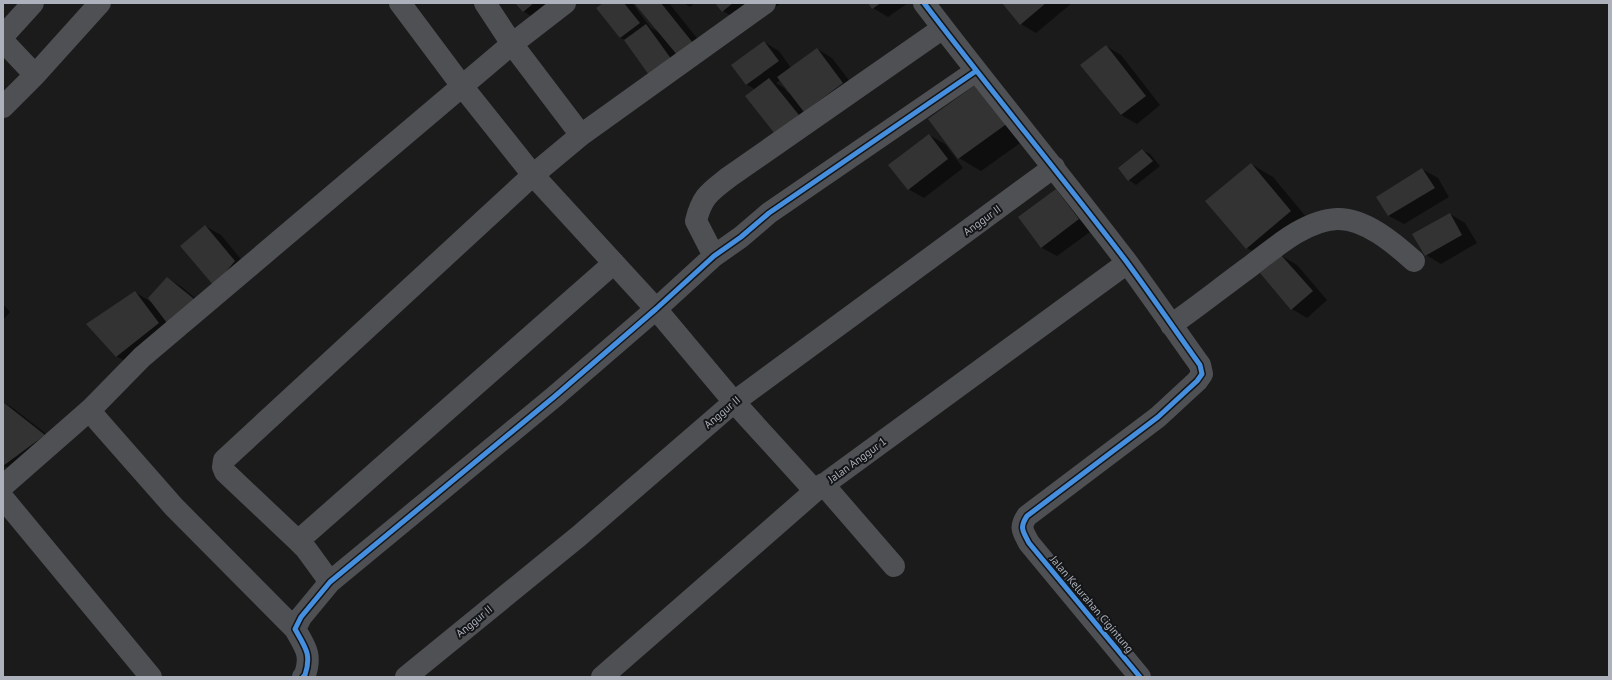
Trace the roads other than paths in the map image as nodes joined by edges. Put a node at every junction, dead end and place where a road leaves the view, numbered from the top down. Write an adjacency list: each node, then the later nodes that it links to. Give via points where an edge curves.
1 (33, 3): 9 (street)
2 (100, 3): 13 (street)
3 (400, 3): 14 (street)
4 (485, 3): 11 (street)
5 (565, 3): 11 (street)
6 (765, 3): 16 (street)
7 (924, 3): 8 (street)
8 (943, 28): 12 (street); 19 (street, via 708,195 700,206 696,221)
9 (3, 36)
10 (3, 42): 13 (street)
11 (512, 44): 14 (street); 16 (street)
12 (976, 71): 17 (street); 19 (street, via 769,213)
13 (34, 75): 15 (street)
14 (462, 86): 18 (street); 26 (street, via 142,357)
15 (3, 107)
16 (581, 135): 18 (street)
17 (1054, 167): 22 (street); 25 (street, Anggur II)
18 (533, 175): 21 (street); 30 (street, via 224,460 224,472)
19 (714, 256): 23 (street)
20 (1414, 261): 24 (street, via 1378,233 1356,223 1338,219 1316,224 1278,246)
21 (614, 263): 23 (street); 30 (street)
22 (1127, 263): 24 (street); 28 (street, Jalan Anggur 1)
23 (656, 309): 25 (street); 32 (street)
24 (1171, 325): 38 (street, Jalan Kelurahan Cigintung, via 1200,365 1202,374 1197,381 1158,417 1027,516 1022,529 1028,543)
25 (734, 402): 28 (street); 36 (street, Anggur II, via 579,536)
26 (92, 408): 27 (street); 33 (street, via 95,417 174,507)
27 (3, 486)
28 (819, 488): 31 (street); 37 (street, Jalan Anggur 1)
29 (3, 498): 34 (street)
30 (298, 541): 32 (street)
31 (894, 566)
32 (330, 582): 33 (street, via 301,616)
33 (295, 629): 35 (street, via 309,658 307,671)
34 (151, 677)
35 (303, 677)
36 (406, 677)
37 (602, 677)
38 (1140, 677)

